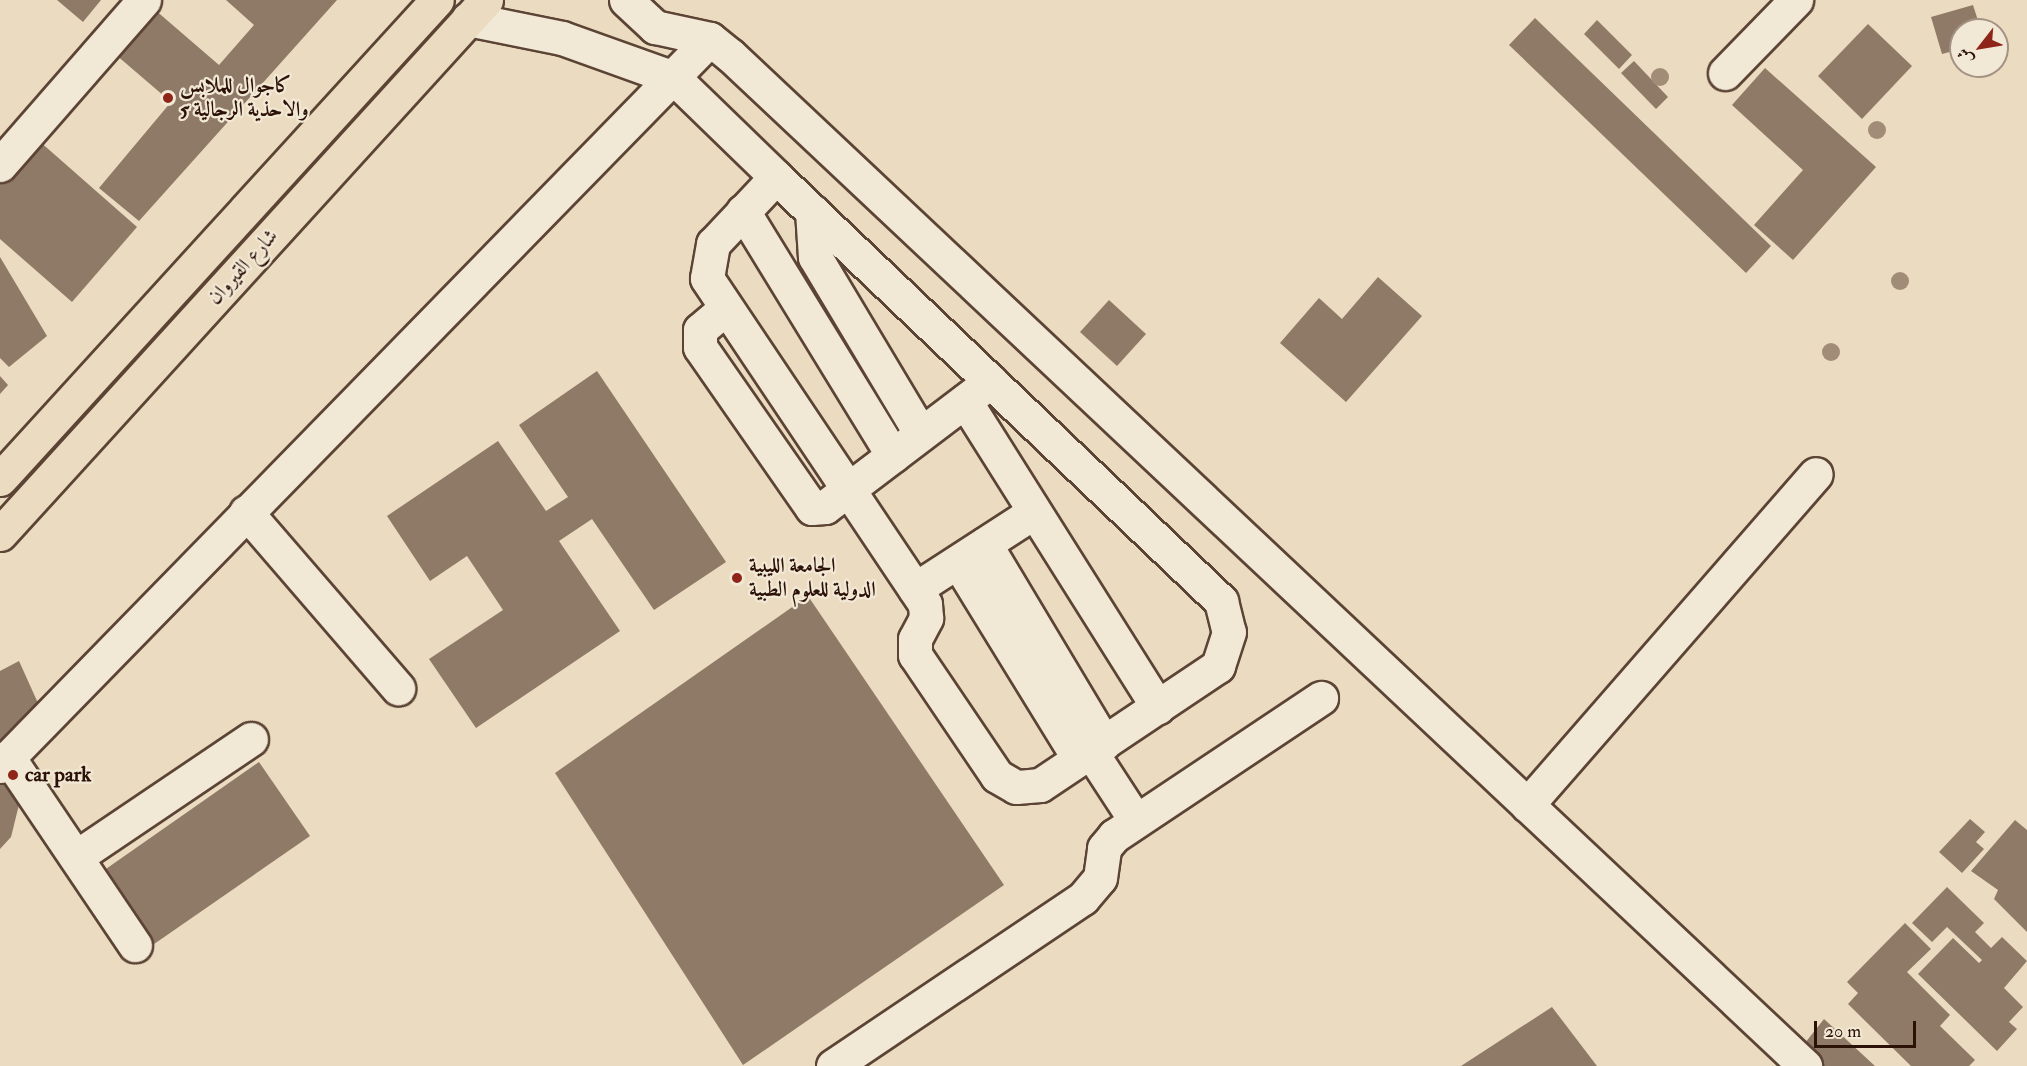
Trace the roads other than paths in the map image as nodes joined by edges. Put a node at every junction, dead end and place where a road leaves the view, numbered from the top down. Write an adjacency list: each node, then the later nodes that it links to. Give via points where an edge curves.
1 (144, 0): 9 (street)
2 (437, 0): 18 (main road, شارع القيروان)
3 (626, 0): 6 (street, via 655,27)
4 (1796, 0): 7 (street)
5 (477, 10): 8 (street, via 562,38); 22 (main road, شارع القيروان)
6 (710, 39): 8 (street); 32 (street)
7 (1725, 73)
8 (666, 86): 10 (street); 20 (street)
9 (0, 165)
10 (760, 194): 11 (street); 12 (street, via 713,244 706,265); 16 (street)
11 (812, 211): 13 (street); 15 (street, via 815,256)
12 (726, 308): 19 (street); 19 (street, via 700,330 700,348 795,490 805,504 819,509)
13 (991, 381): 14 (street); 28 (street, via 1221,601 1229,633 1218,666)
14 (965, 401): 15 (street); 21 (street)
15 (921, 434): 16 (street)
16 (893, 456): 19 (street)
17 (1816, 474): 32 (street)
18 (0, 479)
19 (848, 490): 25 (street)
20 (246, 512): 26 (street); 31 (street)
21 (1034, 512): 23 (street); 28 (street)
22 (0, 534)
23 (985, 544): 24 (street); 30 (street)
24 (958, 562): 25 (street); 30 (street)
25 (915, 589): 30 (street, via 927,611 915,639 915,655 997,776 1028,788)
26 (398, 688)
27 (1321, 698): 33 (street)
28 (1158, 707): 30 (street)
29 (250, 739): 34 (street)
30 (1091, 751): 33 (street)
31 (4, 762): 34 (street)
32 (1527, 805): 37 (street)
33 (1136, 821): 36 (street, via 1108,841 1100,878 1083,898)
34 (76, 856): 35 (street)
35 (135, 945)
36 (833, 1066)
37 (1804, 1066)

